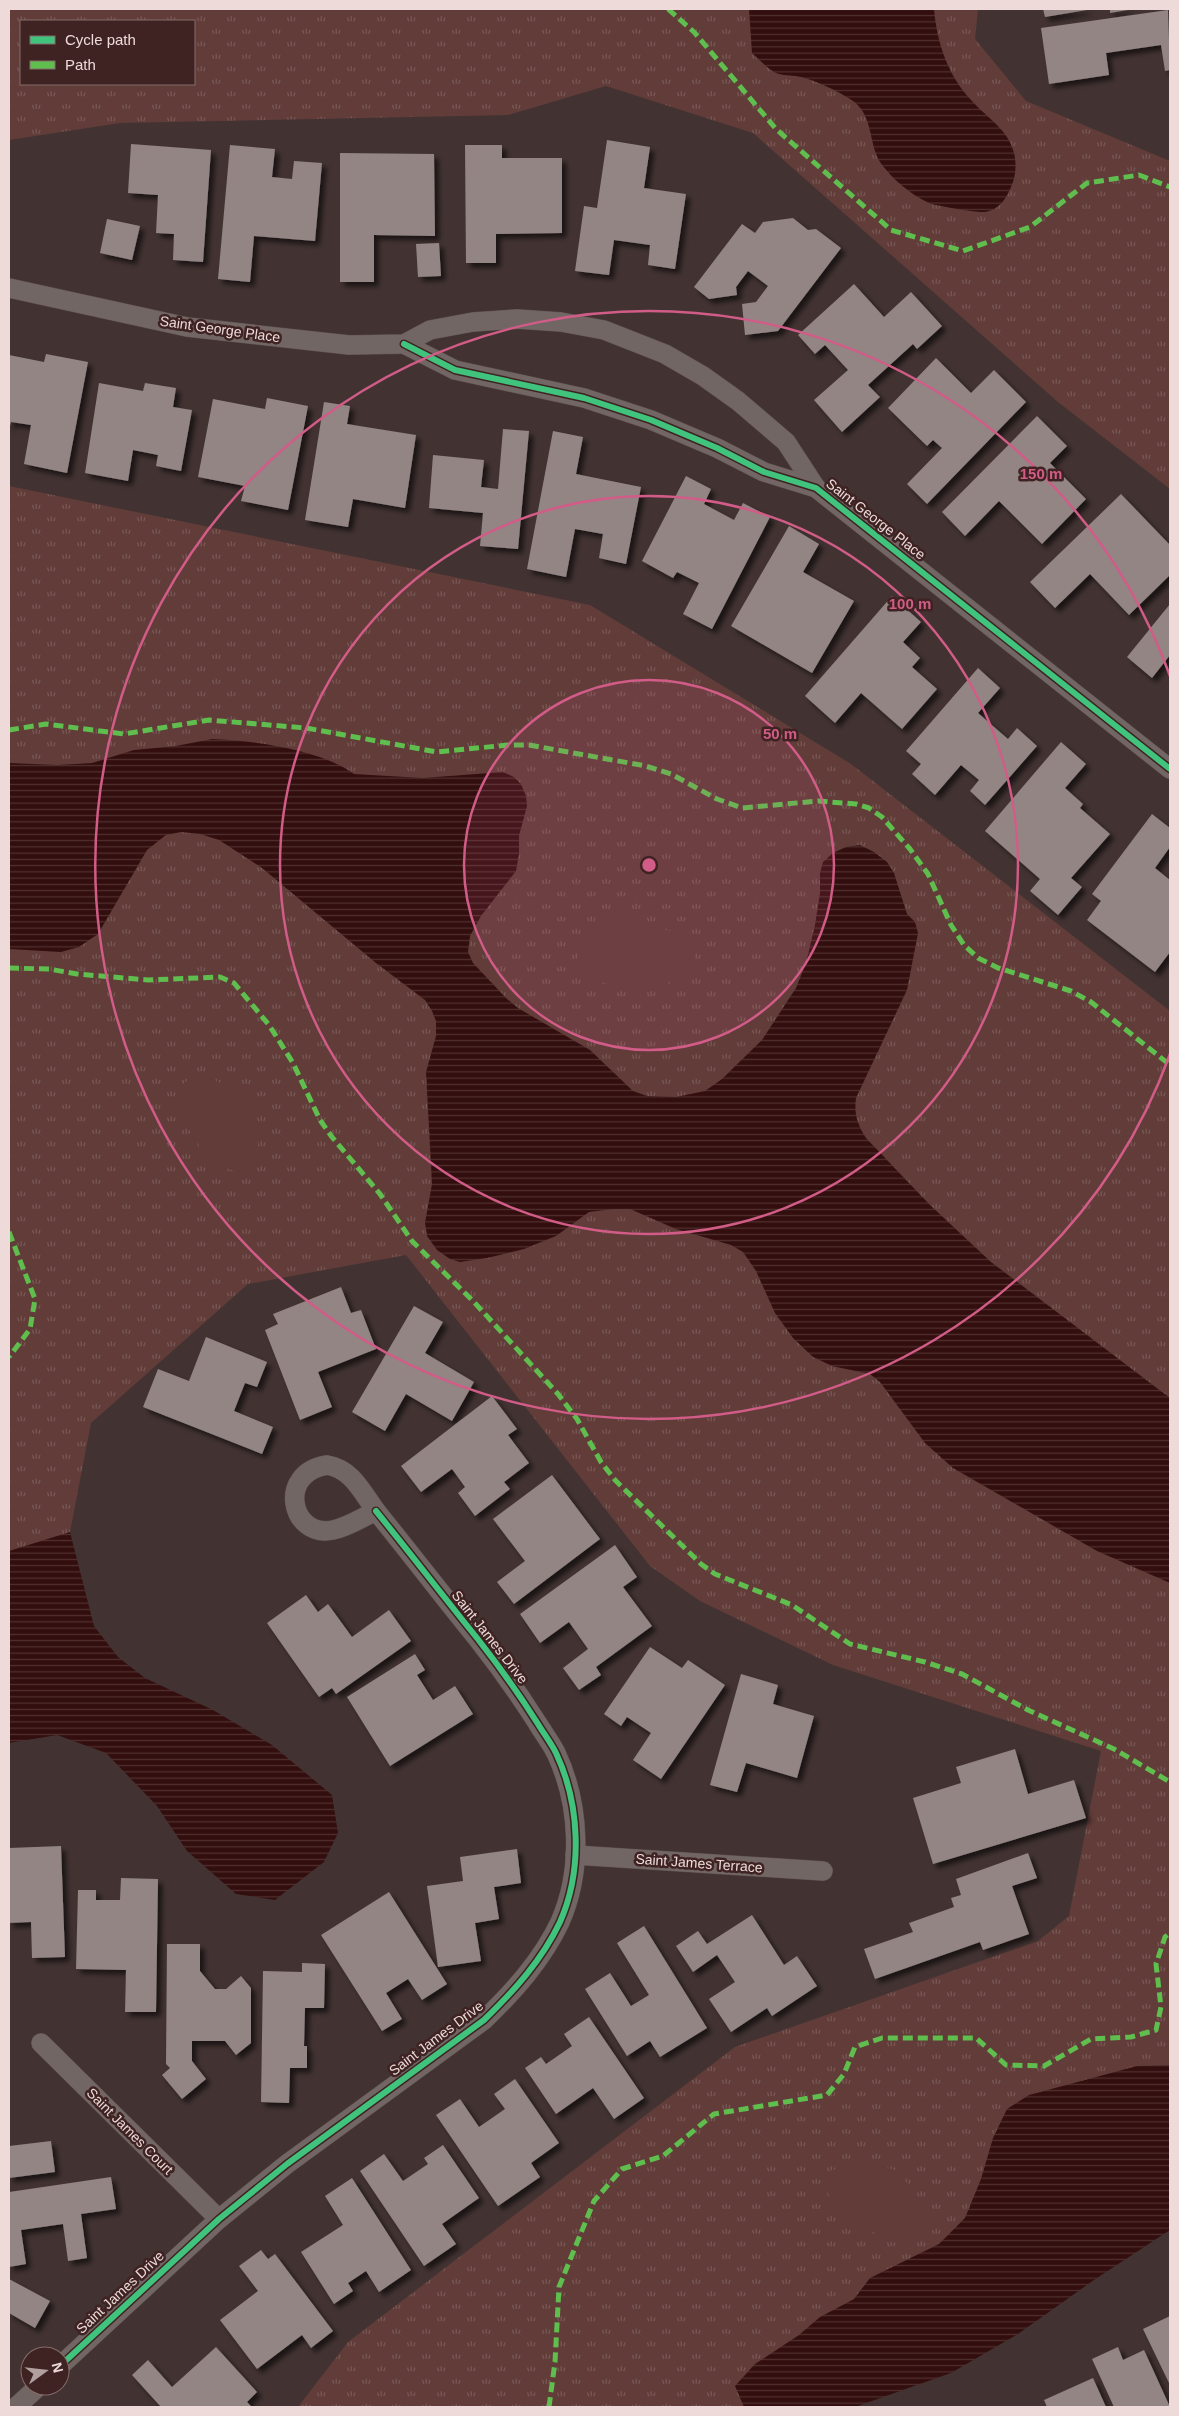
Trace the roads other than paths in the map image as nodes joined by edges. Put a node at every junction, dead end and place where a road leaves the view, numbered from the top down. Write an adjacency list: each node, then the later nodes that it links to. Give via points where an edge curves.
1 (9, 288): 2 (street, Saint George Place, via 187,327 349,345)
2 (404, 344): 3 (street, Saint George Place, via 455,370 584,398 652,420 764,472); 3 (street, Saint George Place, via 430,330 473,322 517,319 604,330 645,344 703,376 738,401 786,442)
3 (816, 488): 4 (street, Saint George Place)
4 (1170, 769)
5 (376, 1511): 6 (street, Saint James Drive, via 497,1664 556,1752 575,1820)
6 (575, 1855): 7 (street, Saint James Terrace); 9 (street, Saint James Drive, via 566,1906 559,1922 538,1959 511,1993 484,2020 287,2164)
7 (823, 1871)
8 (41, 2043): 9 (street, Saint James Court)
9 (219, 2218): 10 (street, Saint James Drive)
10 (70, 2357)
11 (28, 2396): 12 (street)
12 (16, 2407)

